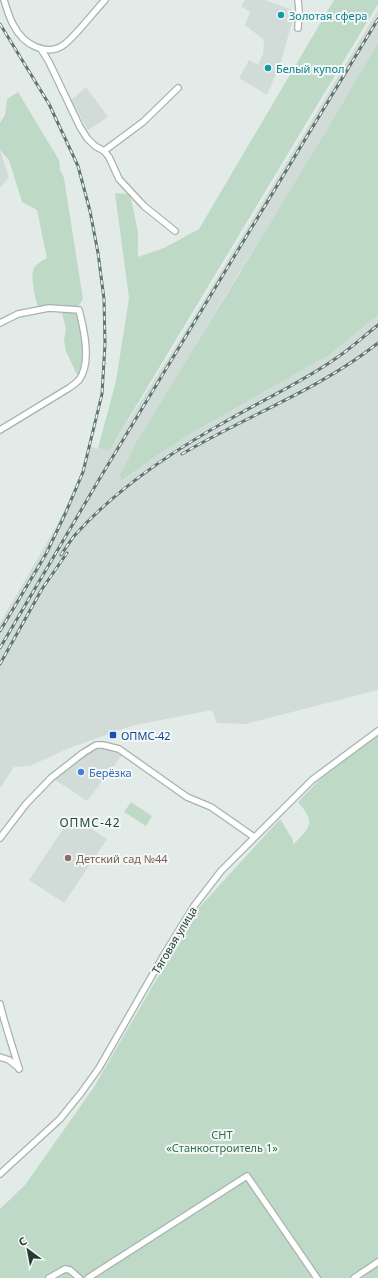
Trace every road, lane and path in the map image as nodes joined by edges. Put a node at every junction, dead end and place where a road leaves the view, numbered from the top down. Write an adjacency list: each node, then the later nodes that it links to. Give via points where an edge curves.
1 (4, 0): 5 (street, via 14,28 25,41)
2 (105, 0): 5 (street, via 66,44 55,49)
3 (298, 0): 4 (street)
4 (298, 28)
5 (41, 49): 7 (street, via 80,127 95,146)
6 (178, 88): 7 (street, via 143,122)
7 (104, 150): 8 (street, via 119,179 144,206)
8 (175, 230)
9 (0, 323): 10 (street, via 18,314 49,308 79,310 85,335 85,363 79,380)
10 (0, 430)
11 (378, 731): 12 (street, Тяговая улица, via 312,780)
12 (254, 836): 13 (street, via 211,807 187,797 119,749 103,744 82,753 51,778 26,804); 16 (street, Тяговая улица, via 221,871 194,906 99,1068 81,1093 60,1119)
13 (0, 838)
14 (0, 1004): 15 (street, via 19,1068 9,1060)
15 (0, 1058)
16 (0, 1174)
17 (378, 1262): 22 (street)
18 (49, 1278): 19 (street, via 65,1269)
19 (80, 1278)
20 (88, 1278): 21 (street, via 247,1176)
21 (317, 1278)
22 (354, 1278)

